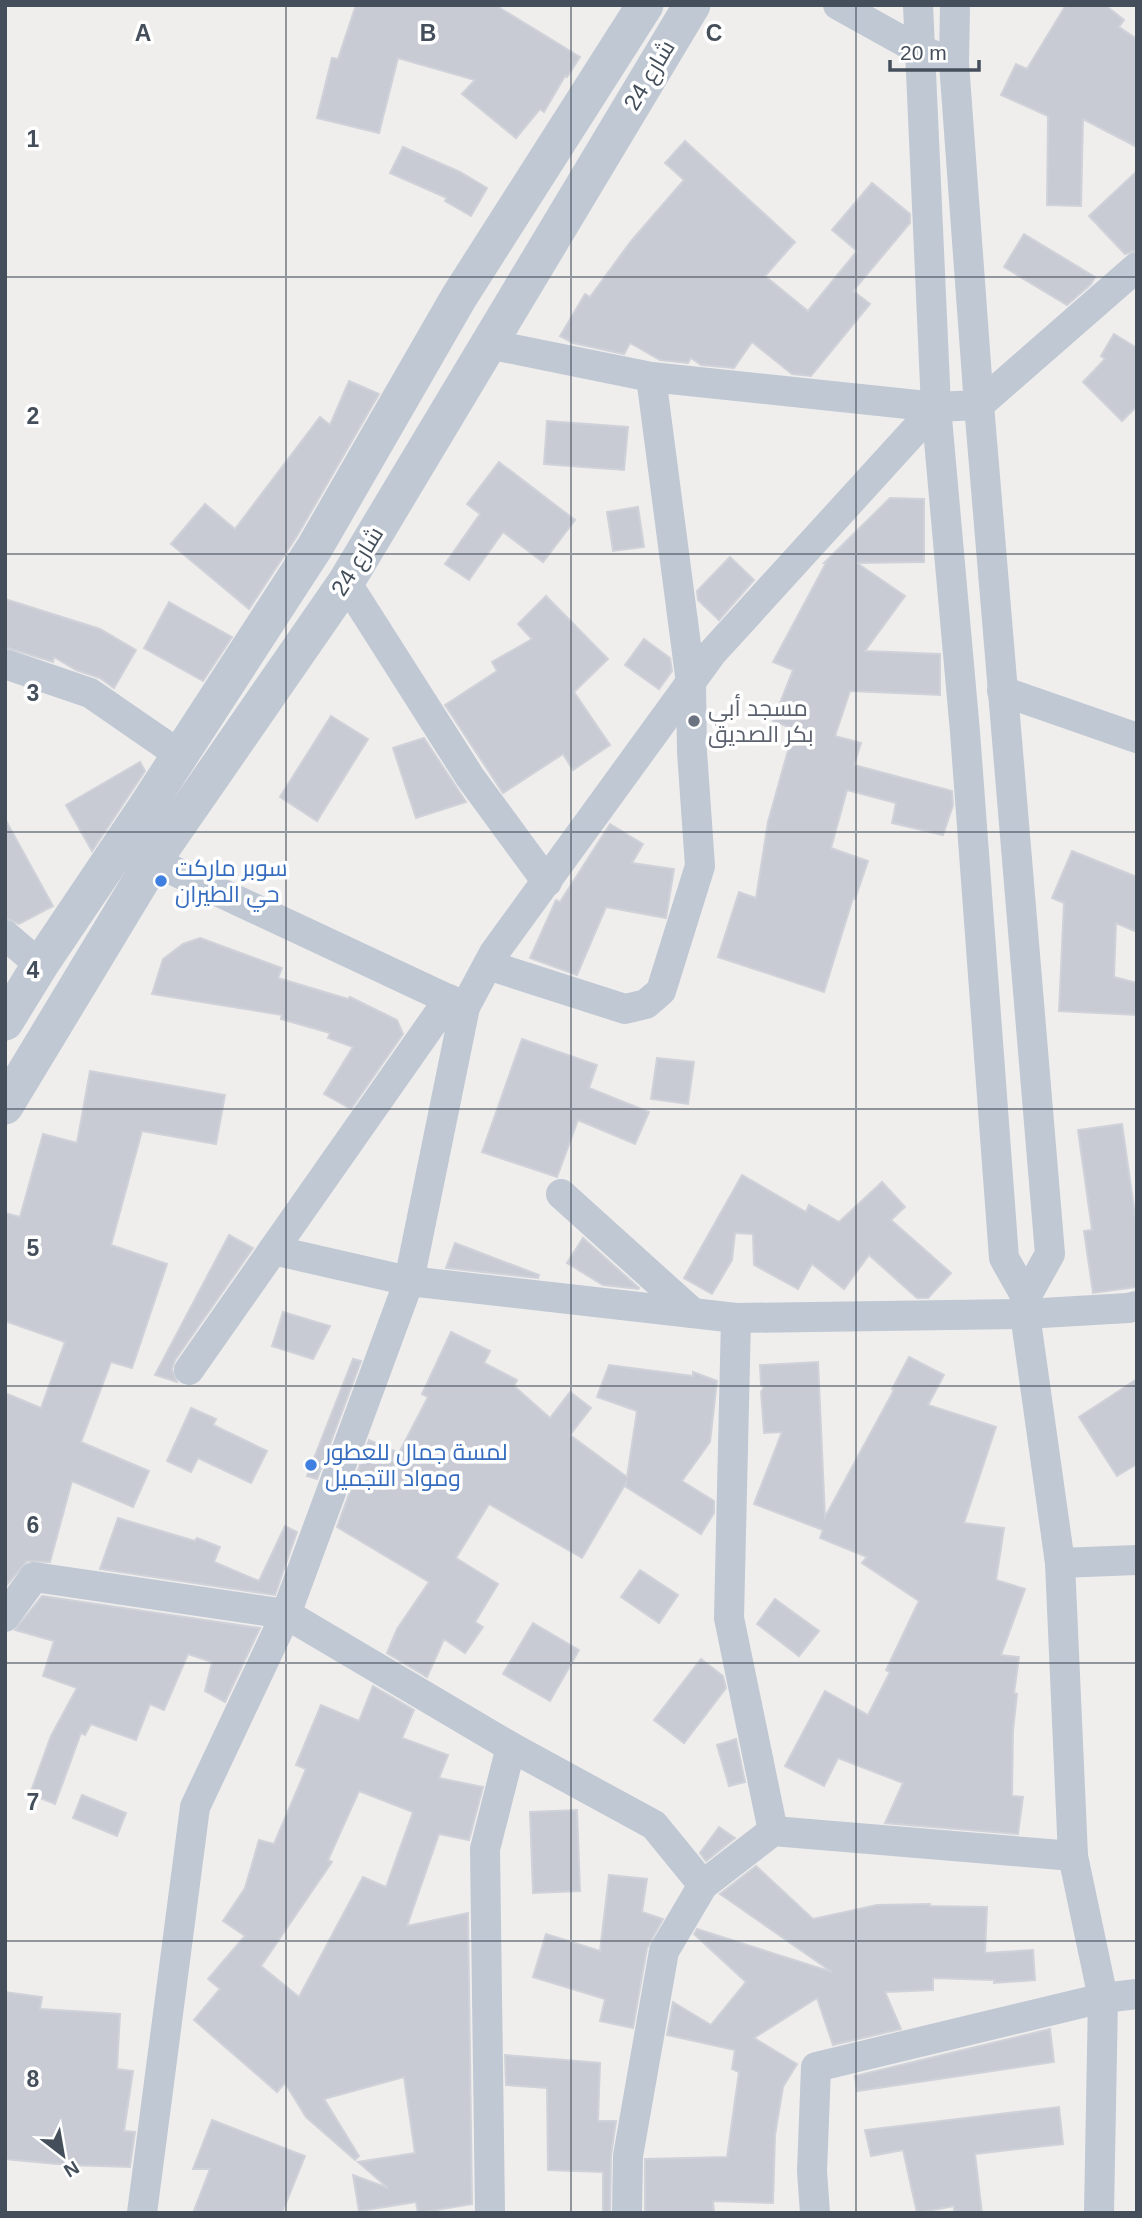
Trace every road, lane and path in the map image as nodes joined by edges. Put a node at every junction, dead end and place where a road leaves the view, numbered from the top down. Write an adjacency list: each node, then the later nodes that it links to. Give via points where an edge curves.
1 (645, 5): 18 (street, شارع 24, via 459,297 314,547)
2 (692, 5): 9 (street, شارع 24)
3 (838, 5): 6 (street)
4 (918, 5): 6 (street)
5 (955, 5): 7 (street)
6 (919, 50): 7 (street); 12 (street)
7 (954, 63): 11 (street)
8 (1137, 267): 11 (street)
9 (488, 344): 10 (street); 13 (street, شارع 24)
10 (650, 377): 12 (street); 15 (street)
11 (979, 405): 12 (street); 16 (street)
12 (936, 407): 15 (street, via 712,653); 30 (street, via 1004,1258)
13 (346, 582): 19 (street, شارع 24); 20 (street, via 470,777)
14 (5, 664): 18 (street, via 90,693)
15 (691, 683): 20 (street); 23 (street, via 700,866 661,991 646,1003 625,1009)
16 (1002, 691): 17 (street); 30 (street, via 1050,1254)
17 (1137, 738)
18 (180, 755): 22 (street, شارع 24)
19 (153, 860): 24 (street); 26 (street, شارع 24)
20 (547, 882): 23 (street)
21 (5, 935): 22 (street)
22 (40, 965): 25 (street, شارع 24)
23 (488, 965): 24 (street)
24 (457, 1003): 28 (street); 29 (street)
25 (5, 1022)
26 (5, 1106)
27 (561, 1194): 32 (street)
28 (273, 1250): 29 (street); 34 (street)
29 (409, 1282): 32 (street); 37 (street)
30 (1026, 1305): 31 (street); 33 (street); 36 (street)
31 (1137, 1306)
32 (693, 1313): 33 (street)
33 (736, 1318): 40 (street, via 729,1618)
34 (189, 1370)
35 (1137, 1560): 36 (street)
36 (1060, 1563): 41 (street)
37 (286, 1614): 38 (street, via 34,1577); 39 (street); 45 (street, via 194,1807)
38 (5, 1617)
39 (511, 1747): 42 (street, via 654,1825); 46 (street, via 485,1849)
40 (773, 1831): 41 (street); 42 (street)
41 (1073, 1856): 44 (street)
42 (703, 1885): 47 (street, via 664,1951 628,2156)
43 (1137, 1994): 44 (street)
44 (1103, 1998): 48 (street, via 816,2067); 49 (street)
45 (142, 2213)
46 (490, 2213)
47 (627, 2213)
48 (815, 2213)
49 (1099, 2213)

